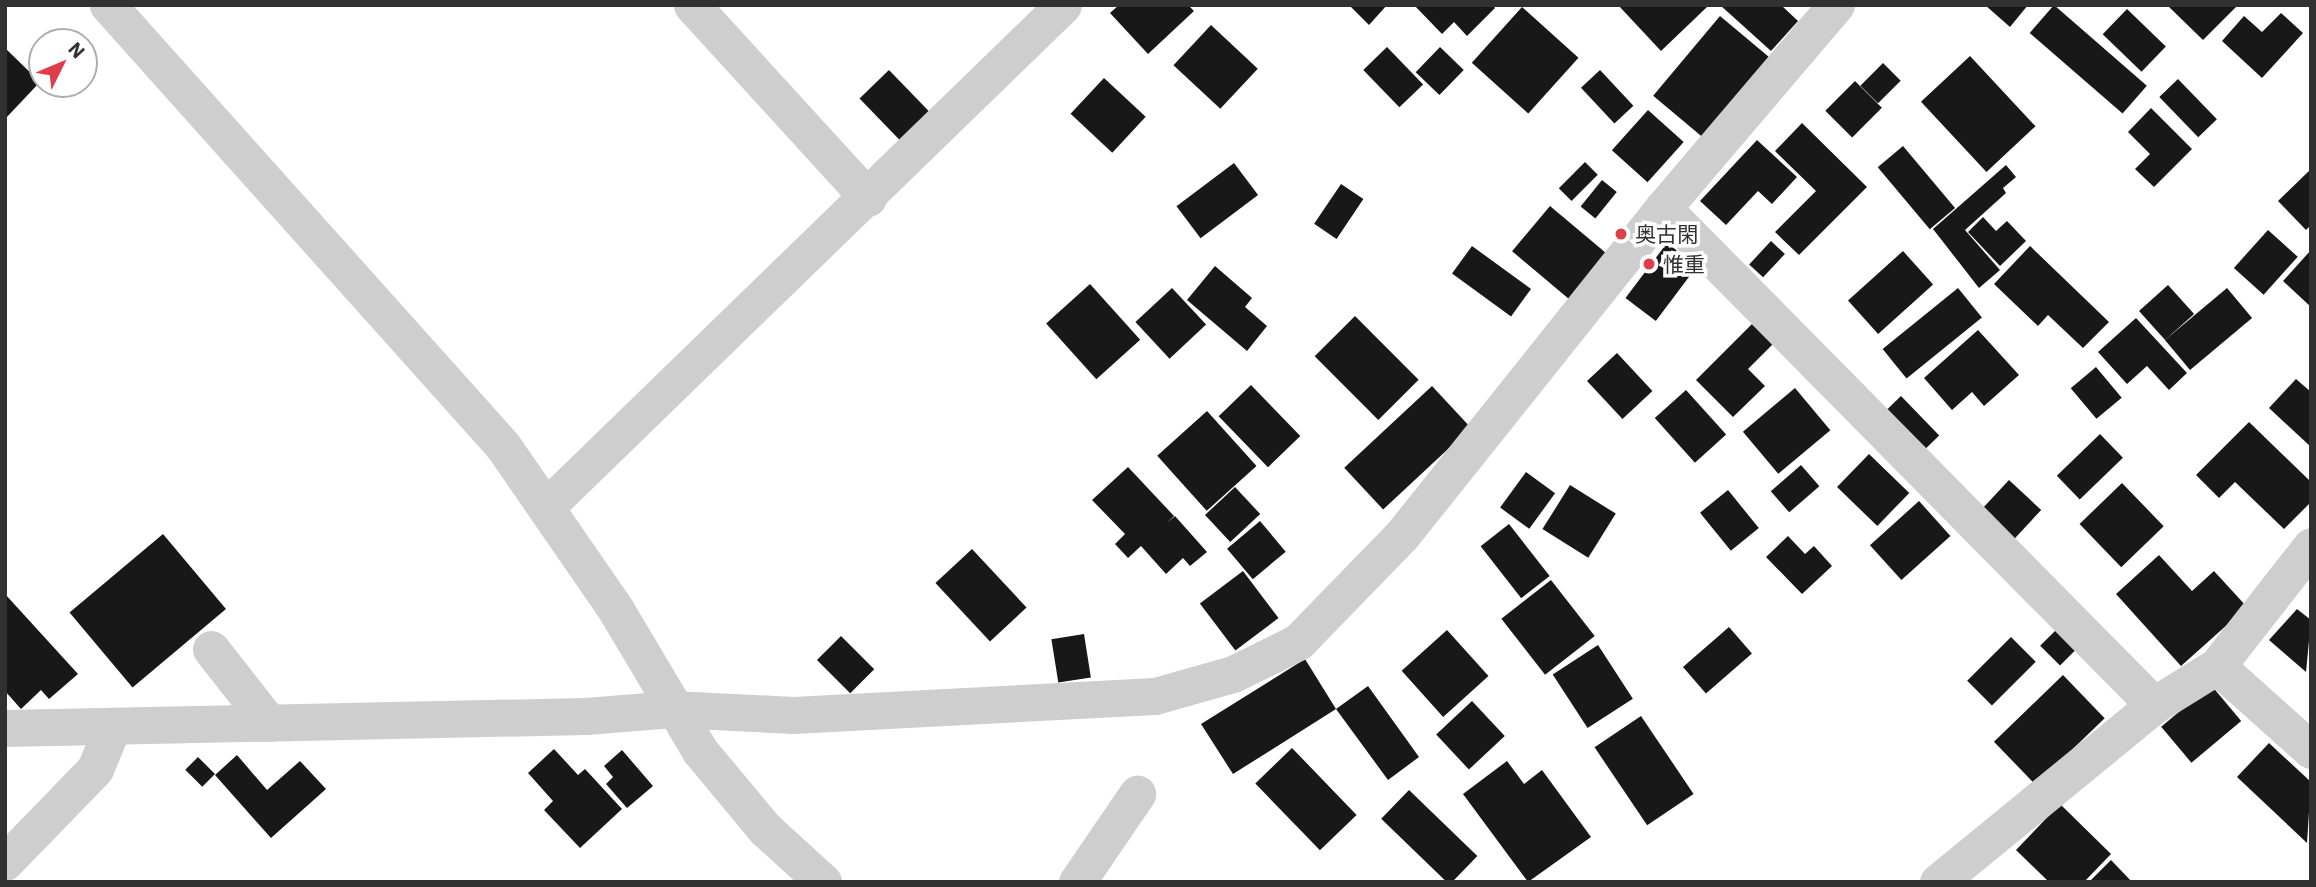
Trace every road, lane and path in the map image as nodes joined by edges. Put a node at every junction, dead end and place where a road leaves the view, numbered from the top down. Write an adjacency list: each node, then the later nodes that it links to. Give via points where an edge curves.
1 (108, 5): 7 (street, via 465,400)
2 (692, 5): 5 (street)
3 (1063, 5): 5 (street)
4 (1825, 9): 6 (street)
5 (868, 198): 7 (street)
6 (1663, 208): 11 (street); 12 (street, via 1402,535 1298,642 1233,674 1155,696 793,715)
7 (547, 506): 12 (street)
8 (2311, 546): 10 (street)
9 (211, 649): 13 (street)
10 (2217, 666): 11 (street); 16 (street)
11 (2154, 705): 21 (street)
12 (672, 709): 13 (street); 19 (street, via 765,829)
13 (269, 723): 14 (street)
14 (113, 726): 15 (street); 18 (street, via 95,769)
15 (5, 728)
16 (2311, 750)
17 (1137, 794): 20 (street)
18 (5, 862)
19 (823, 882)
20 (1077, 882)
21 (1938, 882)

